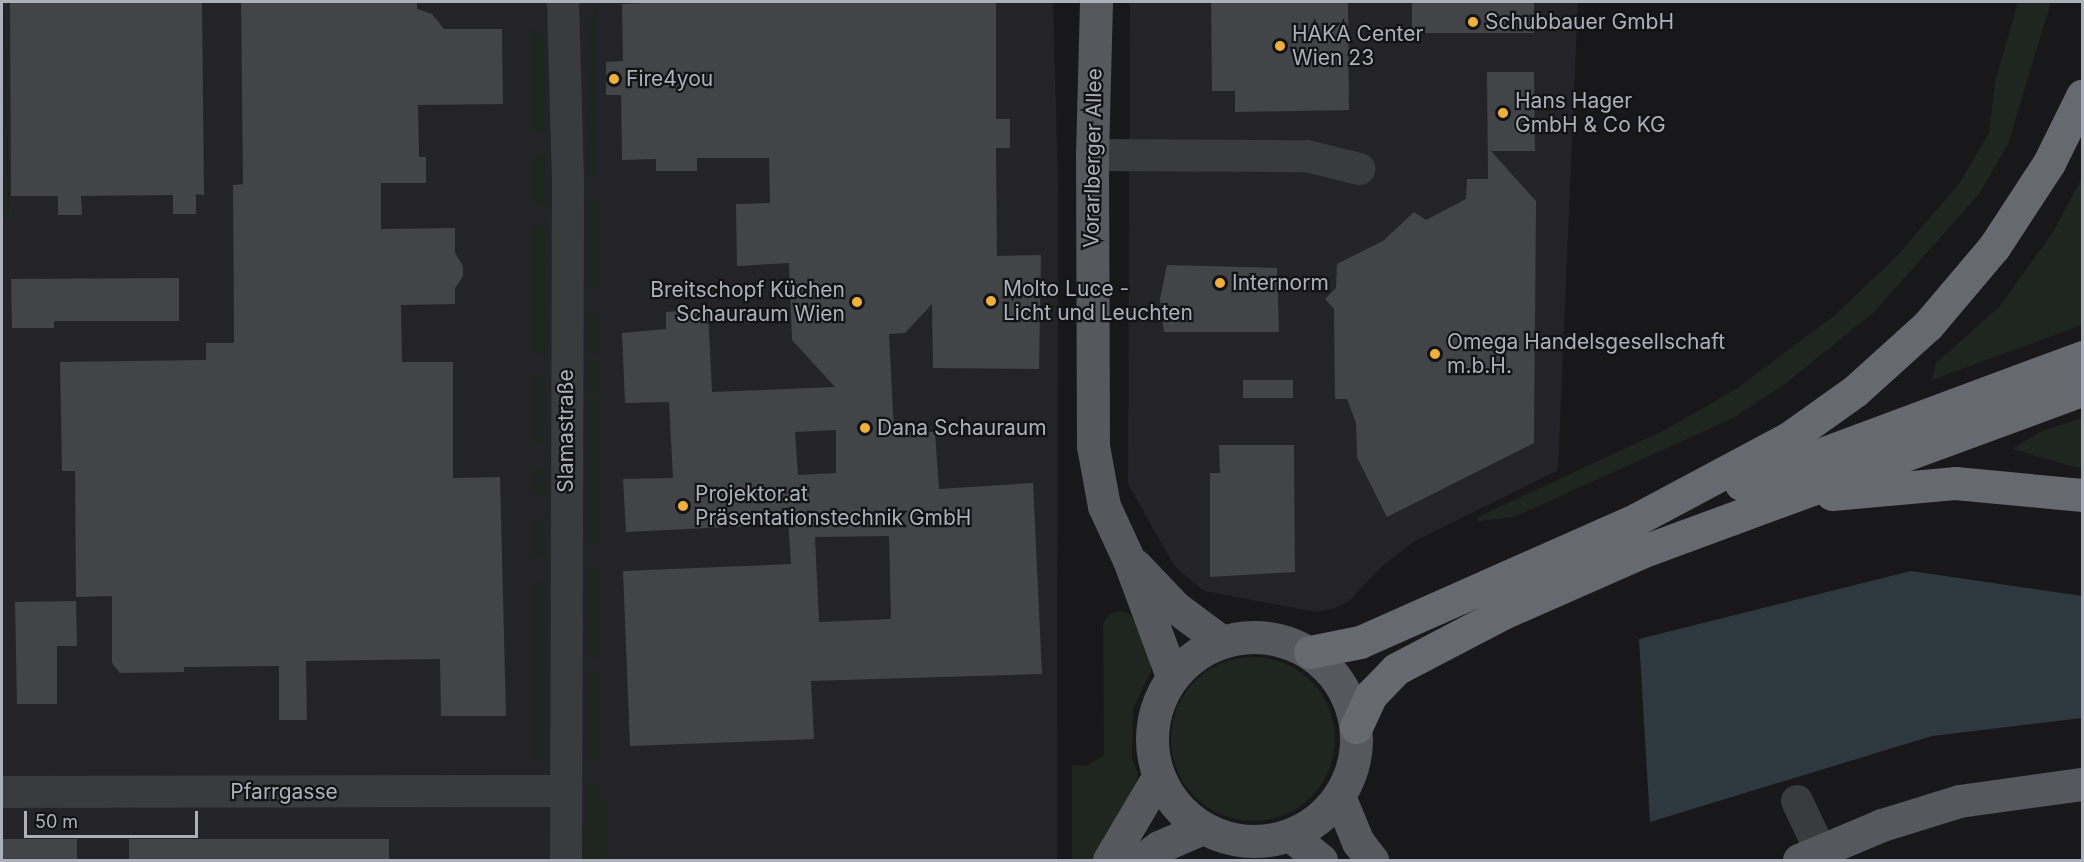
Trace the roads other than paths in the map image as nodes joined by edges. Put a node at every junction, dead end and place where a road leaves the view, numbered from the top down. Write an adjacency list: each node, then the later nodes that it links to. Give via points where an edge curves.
1 (563, 2): 18 (street, Slamastraße, via 568,186)
2 (1096, 2): 4 (main road, Vorarlberger Allee)
3 (2082, 96): 10 (highway, via 2049,163 1994,247 1928,325 1856,391 1789,438)
4 (1092, 155): 5 (street, via 1307,156); 11 (main road, Vorarlberger Allee, via 1093,446 1104,506)
5 (1359, 169)
6 (2082, 357): 10 (highway)
7 (2082, 390): 9 (highway)
8 (2082, 495): 9 (highway, via 1955,483 1852,490)
9 (1756, 508): 15 (highway, via 1641,552 1503,613 1414,658 1385,678 1371,695)
10 (1637, 519): 13 (highway, via 1360,642)
11 (1129, 560): 12 (main road, Vorarlberger Allee, via 1175,607); 14 (main road, Vorarlberger Allee)
12 (1221, 641): 13 (main road, via 1250,635 1280,639); 14 (main road, via 1194,654)
13 (1310, 652): 15 (main road, via 1335,675 1349,700)
14 (1172, 676): 16 (main road, via 1155,709 1151,743)
15 (1356, 727): 20 (main road, via 1353,765)
16 (1158, 777): 22 (main road, via 1173,802); 26 (main road)
17 (2082, 784): 24 (main road, via 1959,801 1882,825)
18 (566, 791): 19 (street, Pfarrgasse); 25 (street, Slamastraße)
19 (2, 792)
20 (1339, 796): 23 (main road, via 1316,821); 29 (main road, via 1358,842)
21 (1797, 801): 24 (street)
22 (1203, 828): 23 (main road, via 1226,838 1258,842); 27 (main road, via 1159,847)
23 (1290, 835): 28 (main road)
24 (1809, 855)
25 (566, 861)
26 (1109, 861)
27 (1141, 861)
28 (1321, 861)
29 (1372, 861)

